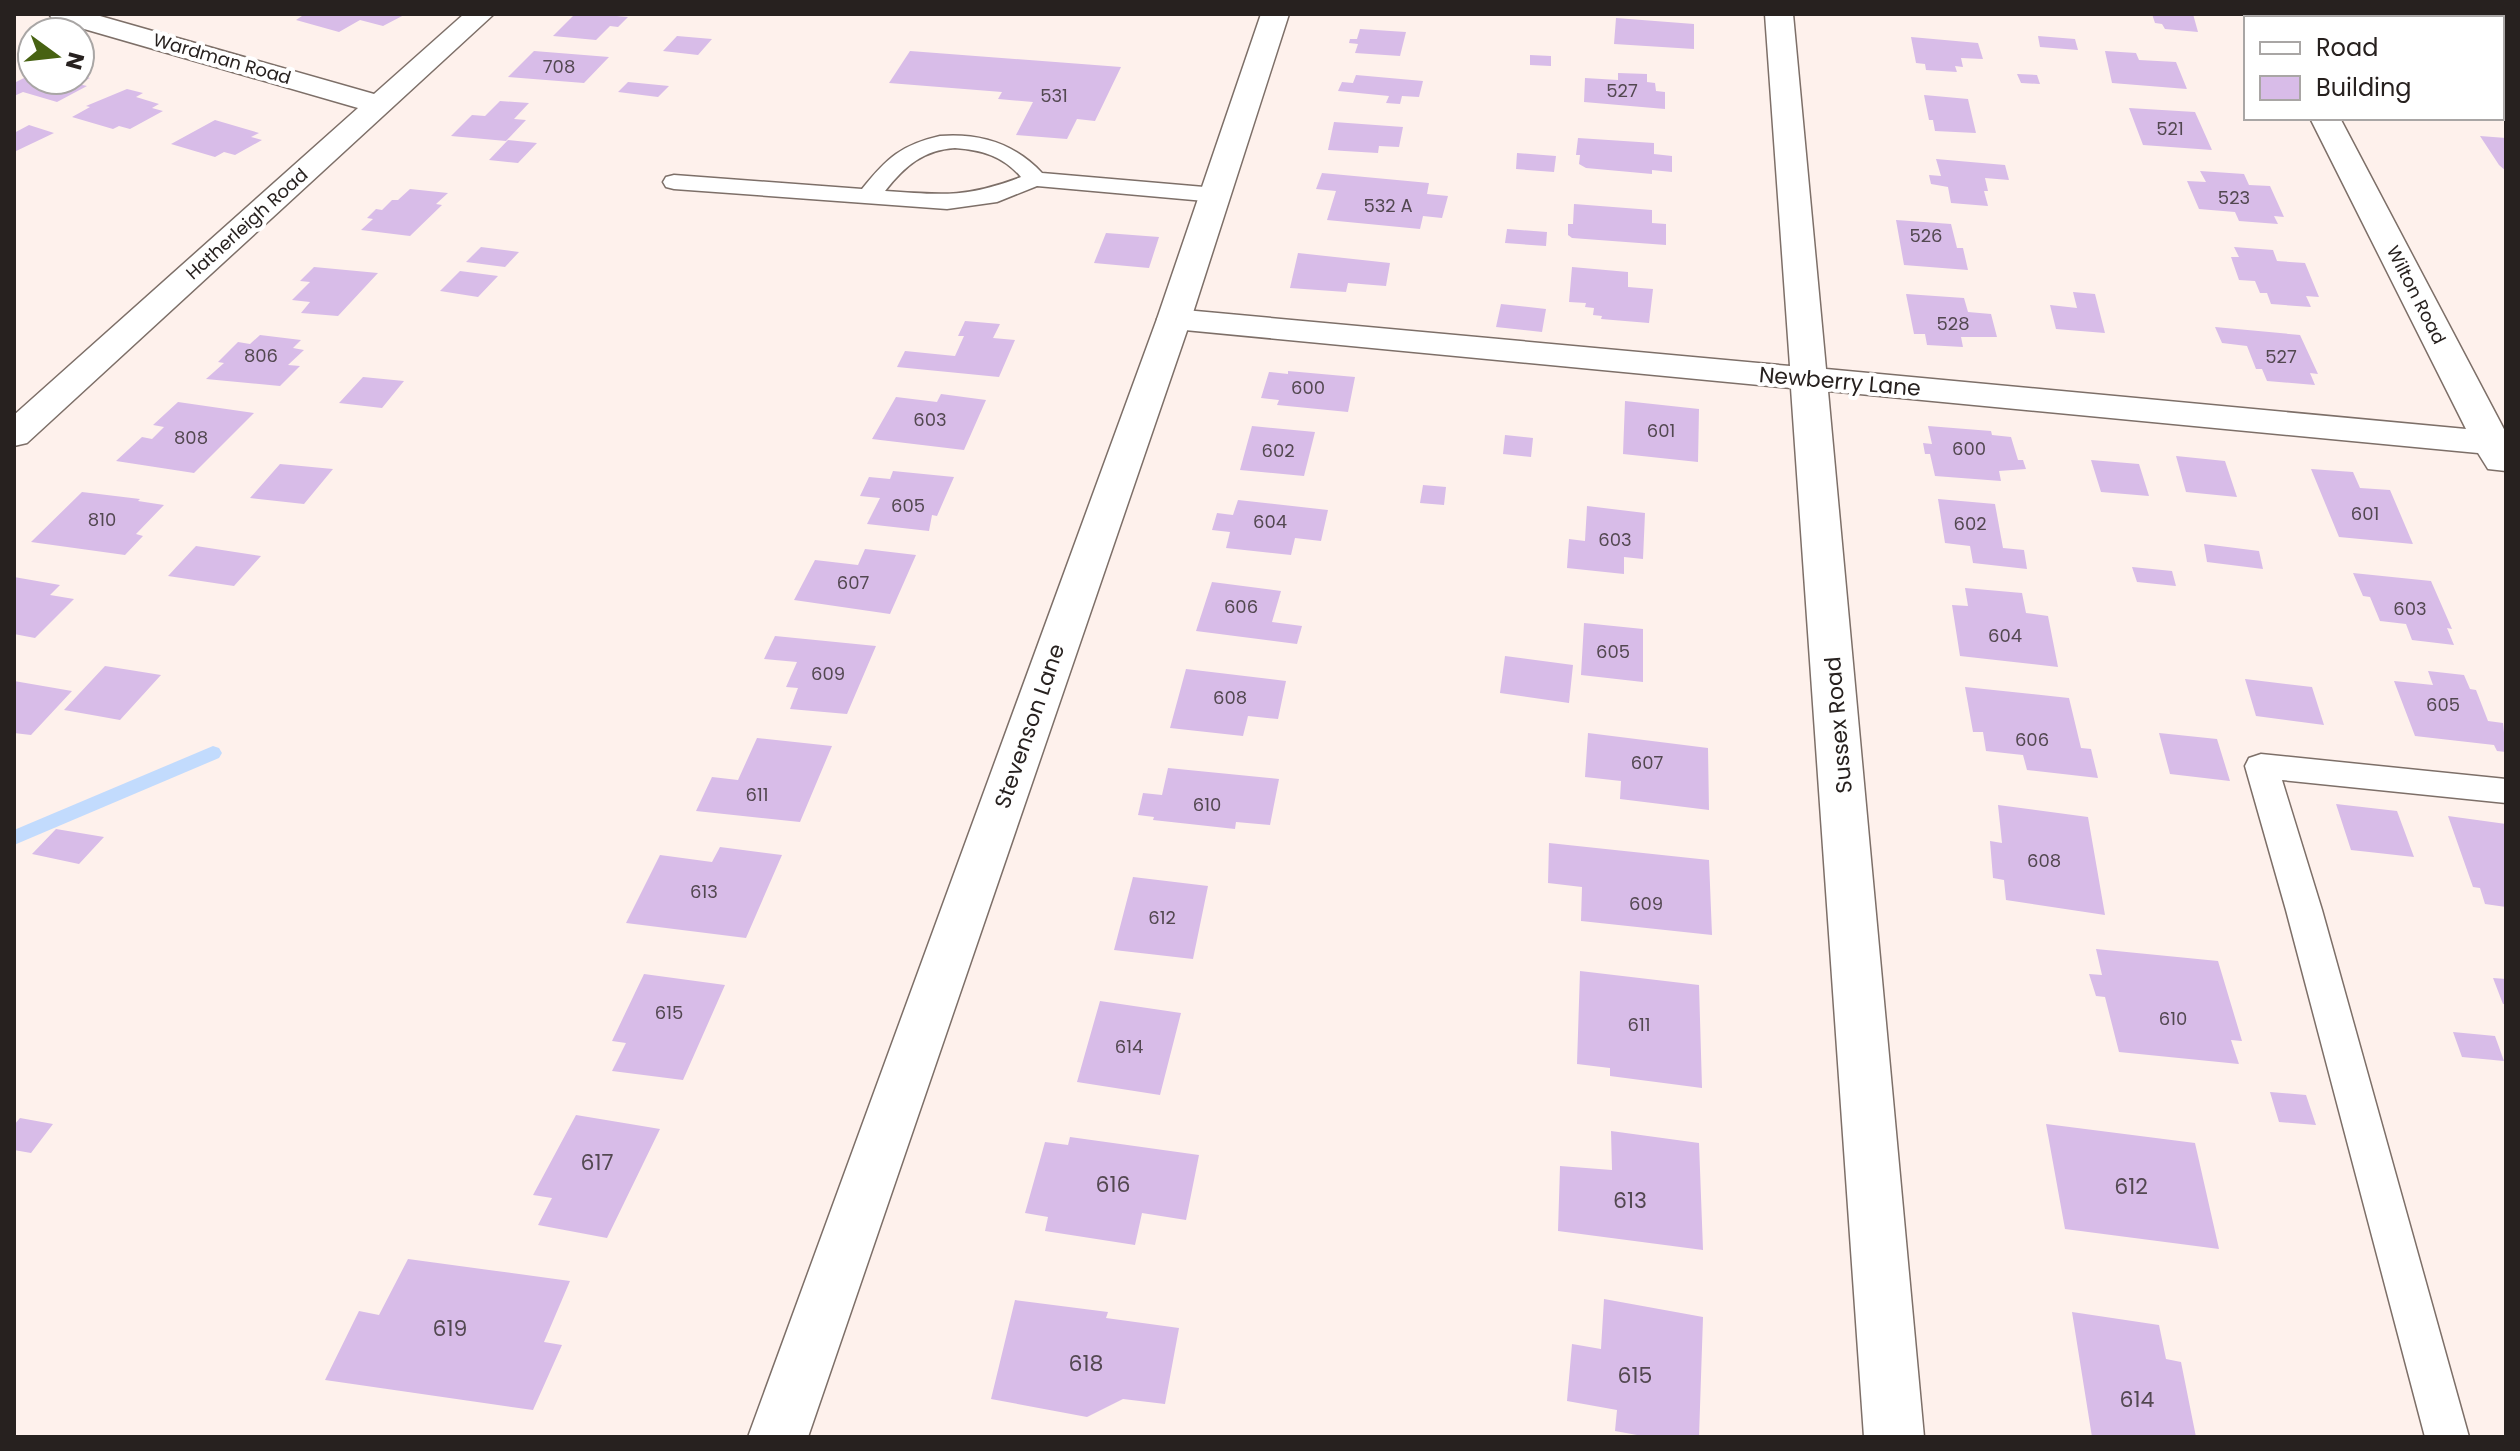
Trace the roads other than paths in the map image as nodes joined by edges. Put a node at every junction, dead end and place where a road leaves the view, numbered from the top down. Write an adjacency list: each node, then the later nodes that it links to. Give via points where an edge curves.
1 (63, 14): 5 (street, Wardman Road)
2 (480, 14): 5 (street, Hatherleigh Road)
3 (1275, 14): 9 (street, Stevenson Lane)
4 (1779, 14): 12 (street, Sussex Road)
5 (380, 105): 13 (street, Hatherleigh Road)
6 (2326, 120): 14 (street, Wilton Road)
7 (1035, 179): 9 (lane); 10 (lane, via 989,197 947,202); 10 (lane, via 1014,158 994,148 943,142 902,159)
8 (674, 182): 10 (lane)
9 (1216, 195): 11 (street, Stevenson Lane)
10 (867, 198)
11 (1174, 319): 12 (street, Newberry Lane); 16 (street, Stevenson Lane)
12 (1810, 379): 14 (street, Newberry Lane); 17 (street, Sussex Road)
13 (14, 435)
14 (2501, 453)
15 (2506, 791): 18 (lane, via 2261,766)
16 (778, 1437)
17 (1894, 1437)
18 (2447, 1437)

